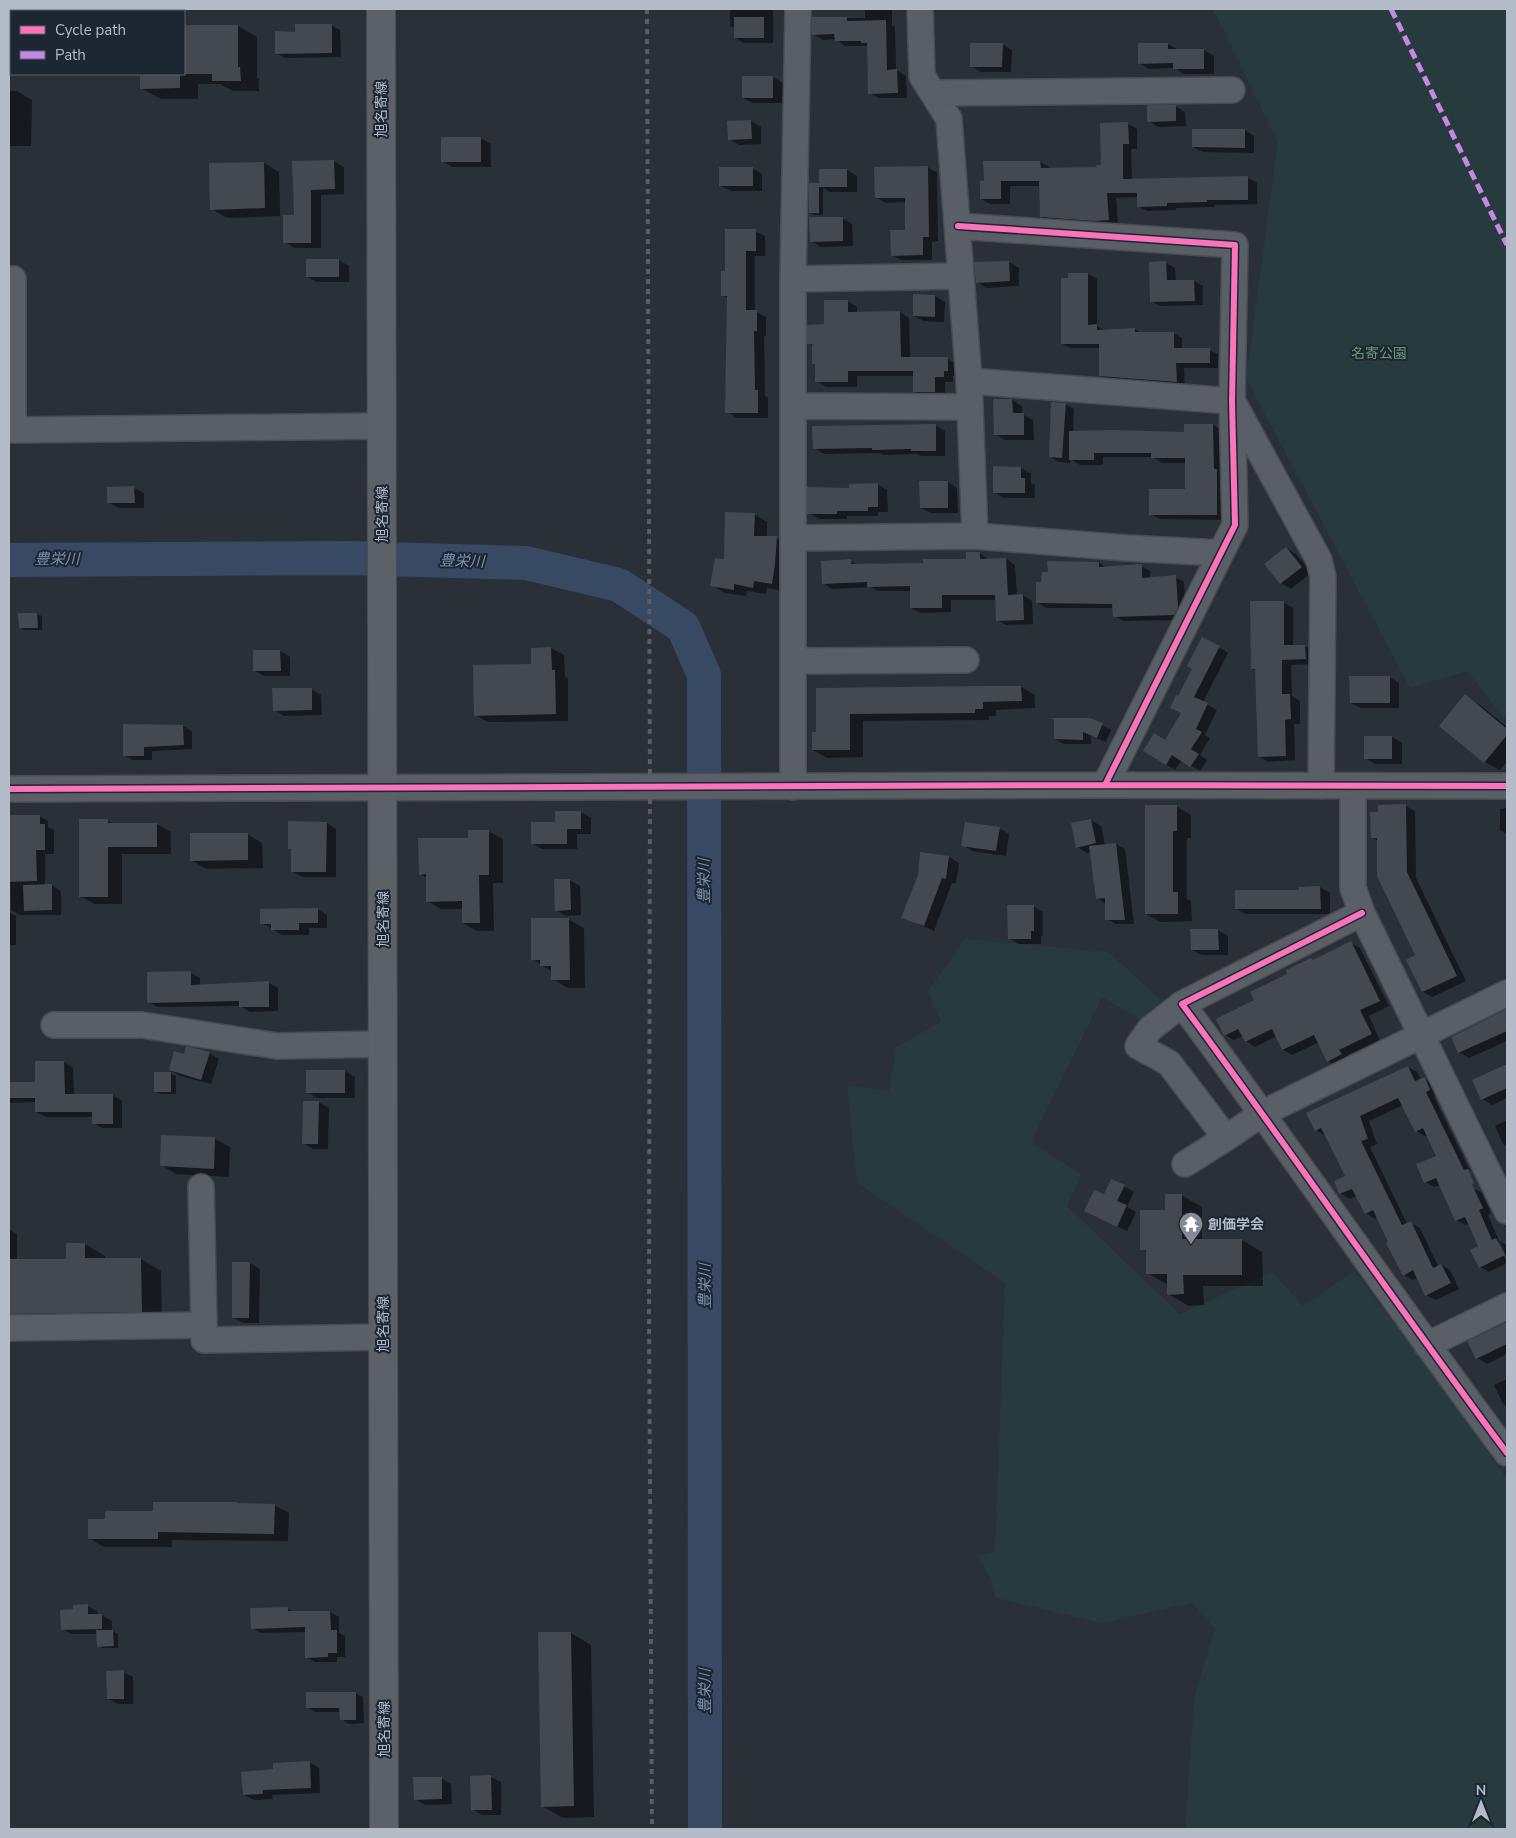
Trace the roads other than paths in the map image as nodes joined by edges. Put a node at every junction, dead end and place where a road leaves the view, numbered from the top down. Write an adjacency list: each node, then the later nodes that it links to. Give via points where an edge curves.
1 (381, 9): 14 (main road, 旭名寄線)
2 (798, 9): 9 (street)
3 (920, 9): 5 (street, via 922,76)
4 (1232, 90): 5 (street)
5 (934, 93): 6 (street, via 949,119)
6 (958, 226): 7 (street); 11 (street, via 1235,245)
7 (960, 276): 9 (street); 10 (street)
8 (9, 279): 14 (street, via 13,279 13,430)
9 (793, 279): 12 (street)
10 (969, 381): 11 (street); 13 (street)
11 (1232, 401): 17 (street, via 1235,525); 21 (street, via 1319,560 1323,577)
12 (794, 406): 13 (street); 16 (street)
13 (970, 407): 15 (street)
14 (382, 426): 25 (main road, 旭名寄線)
15 (975, 536): 16 (street); 17 (street)
16 (792, 538): 19 (street)
17 (1221, 553): 20 (street)
18 (966, 660): 19 (street)
19 (793, 661): 24 (street)
20 (1105, 785): 21 (street); 24 (street)
21 (1321, 786): 22 (street)
22 (1353, 786): 23 (street); 27 (street, via 1353,888)
23 (1507, 786)
24 (793, 787): 25 (street)
25 (383, 788): 26 (street); 32 (main road, 旭名寄線)
26 (9, 789)
27 (1362, 913): 29 (street); 31 (street)
28 (1507, 993): 31 (street)
29 (1182, 1004): 33 (street); 34 (street, via 1150,1029 1138,1046 1169,1063)
30 (54, 1025): 32 (street, via 142,1025 277,1046)
31 (1421, 1034): 33 (street); 37 (street)
32 (383, 1044): 41 (main road, 旭名寄線)
33 (1263, 1112): 34 (street); 42 (street)
34 (1226, 1138): 35 (street)
35 (1185, 1164)
36 (201, 1187): 39 (street)
37 (1507, 1211)
38 (1507, 1306): 42 (street)
39 (204, 1325): 40 (street); 41 (street, via 204,1340)
40 (9, 1328)
41 (384, 1337): 44 (main road, 旭名寄線)
42 (1427, 1345): 43 (street)
43 (1507, 1453)
44 (384, 1829)

